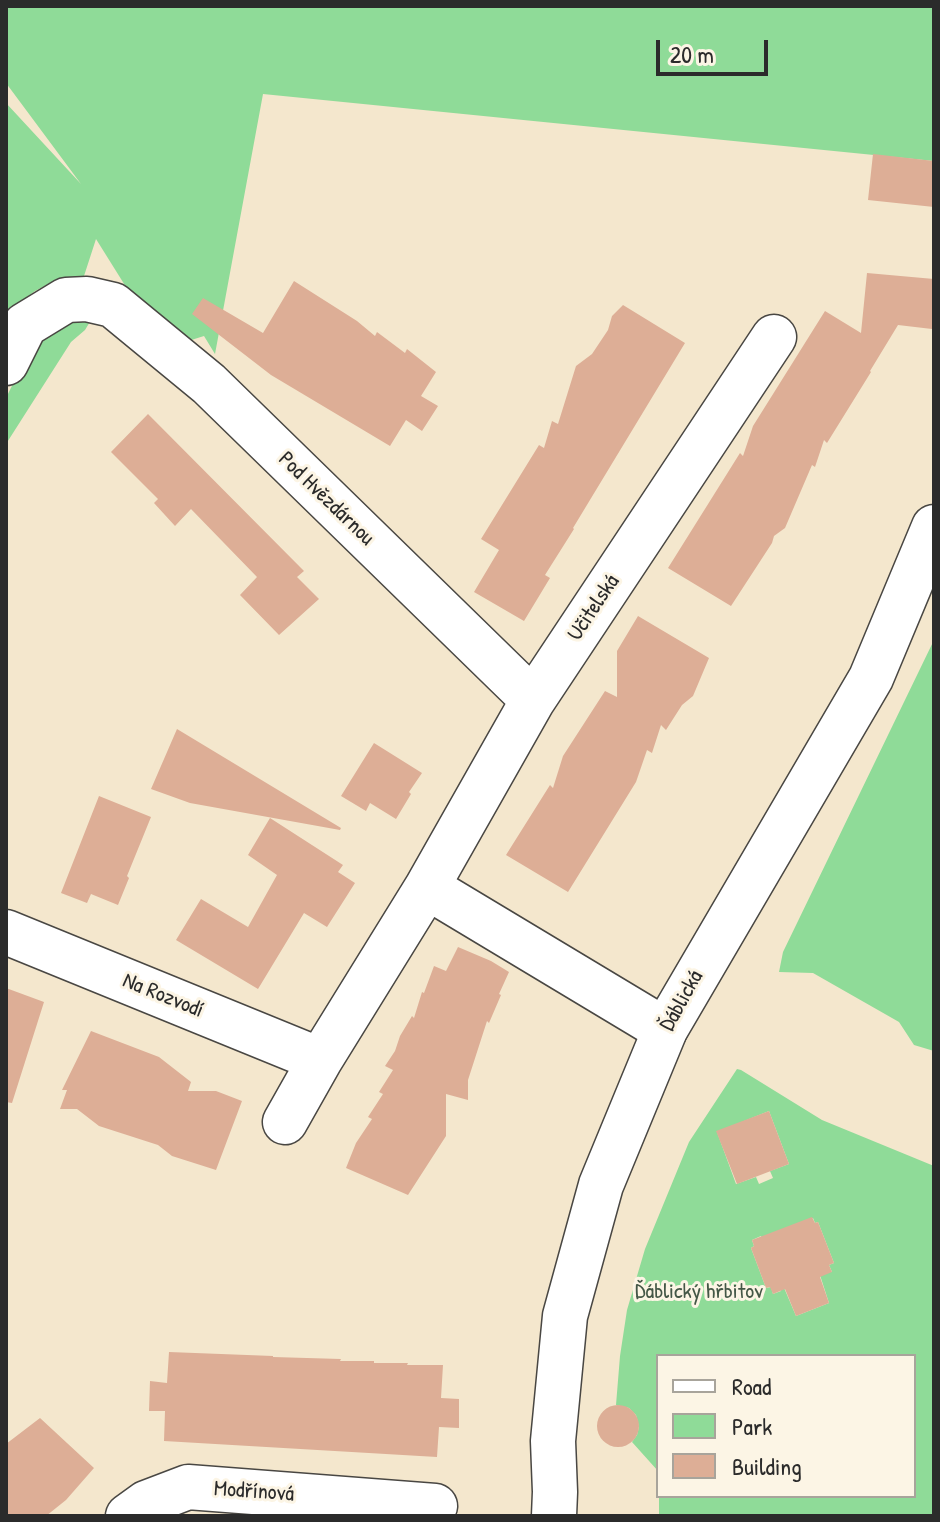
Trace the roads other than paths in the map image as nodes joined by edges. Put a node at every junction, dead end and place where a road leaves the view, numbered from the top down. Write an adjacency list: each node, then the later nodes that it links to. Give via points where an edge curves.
1 (774, 337): 4 (street, Učitelská)
2 (6, 363): 4 (street, Pod Hvězdárnou, via 25,325 66,300 113,305 209,384)
3 (934, 527): 7 (street, Ďáblická, via 871,678)
4 (533, 700): 5 (street, Učitelská)
5 (427, 887): 7 (street); 8 (street, Učitelská)
6 (6, 932): 8 (street, Na Rozvodí)
7 (665, 1030): 13 (street, Ďáblická, via 601,1185 565,1316 553,1441)
8 (320, 1060): 9 (street, Učitelská)
9 (285, 1122)
10 (187, 1501): 11 (street, Modřínová); 12 (street, Modřínová, via 146,1503)
11 (435, 1506)
12 (128, 1516)
13 (554, 1516)

